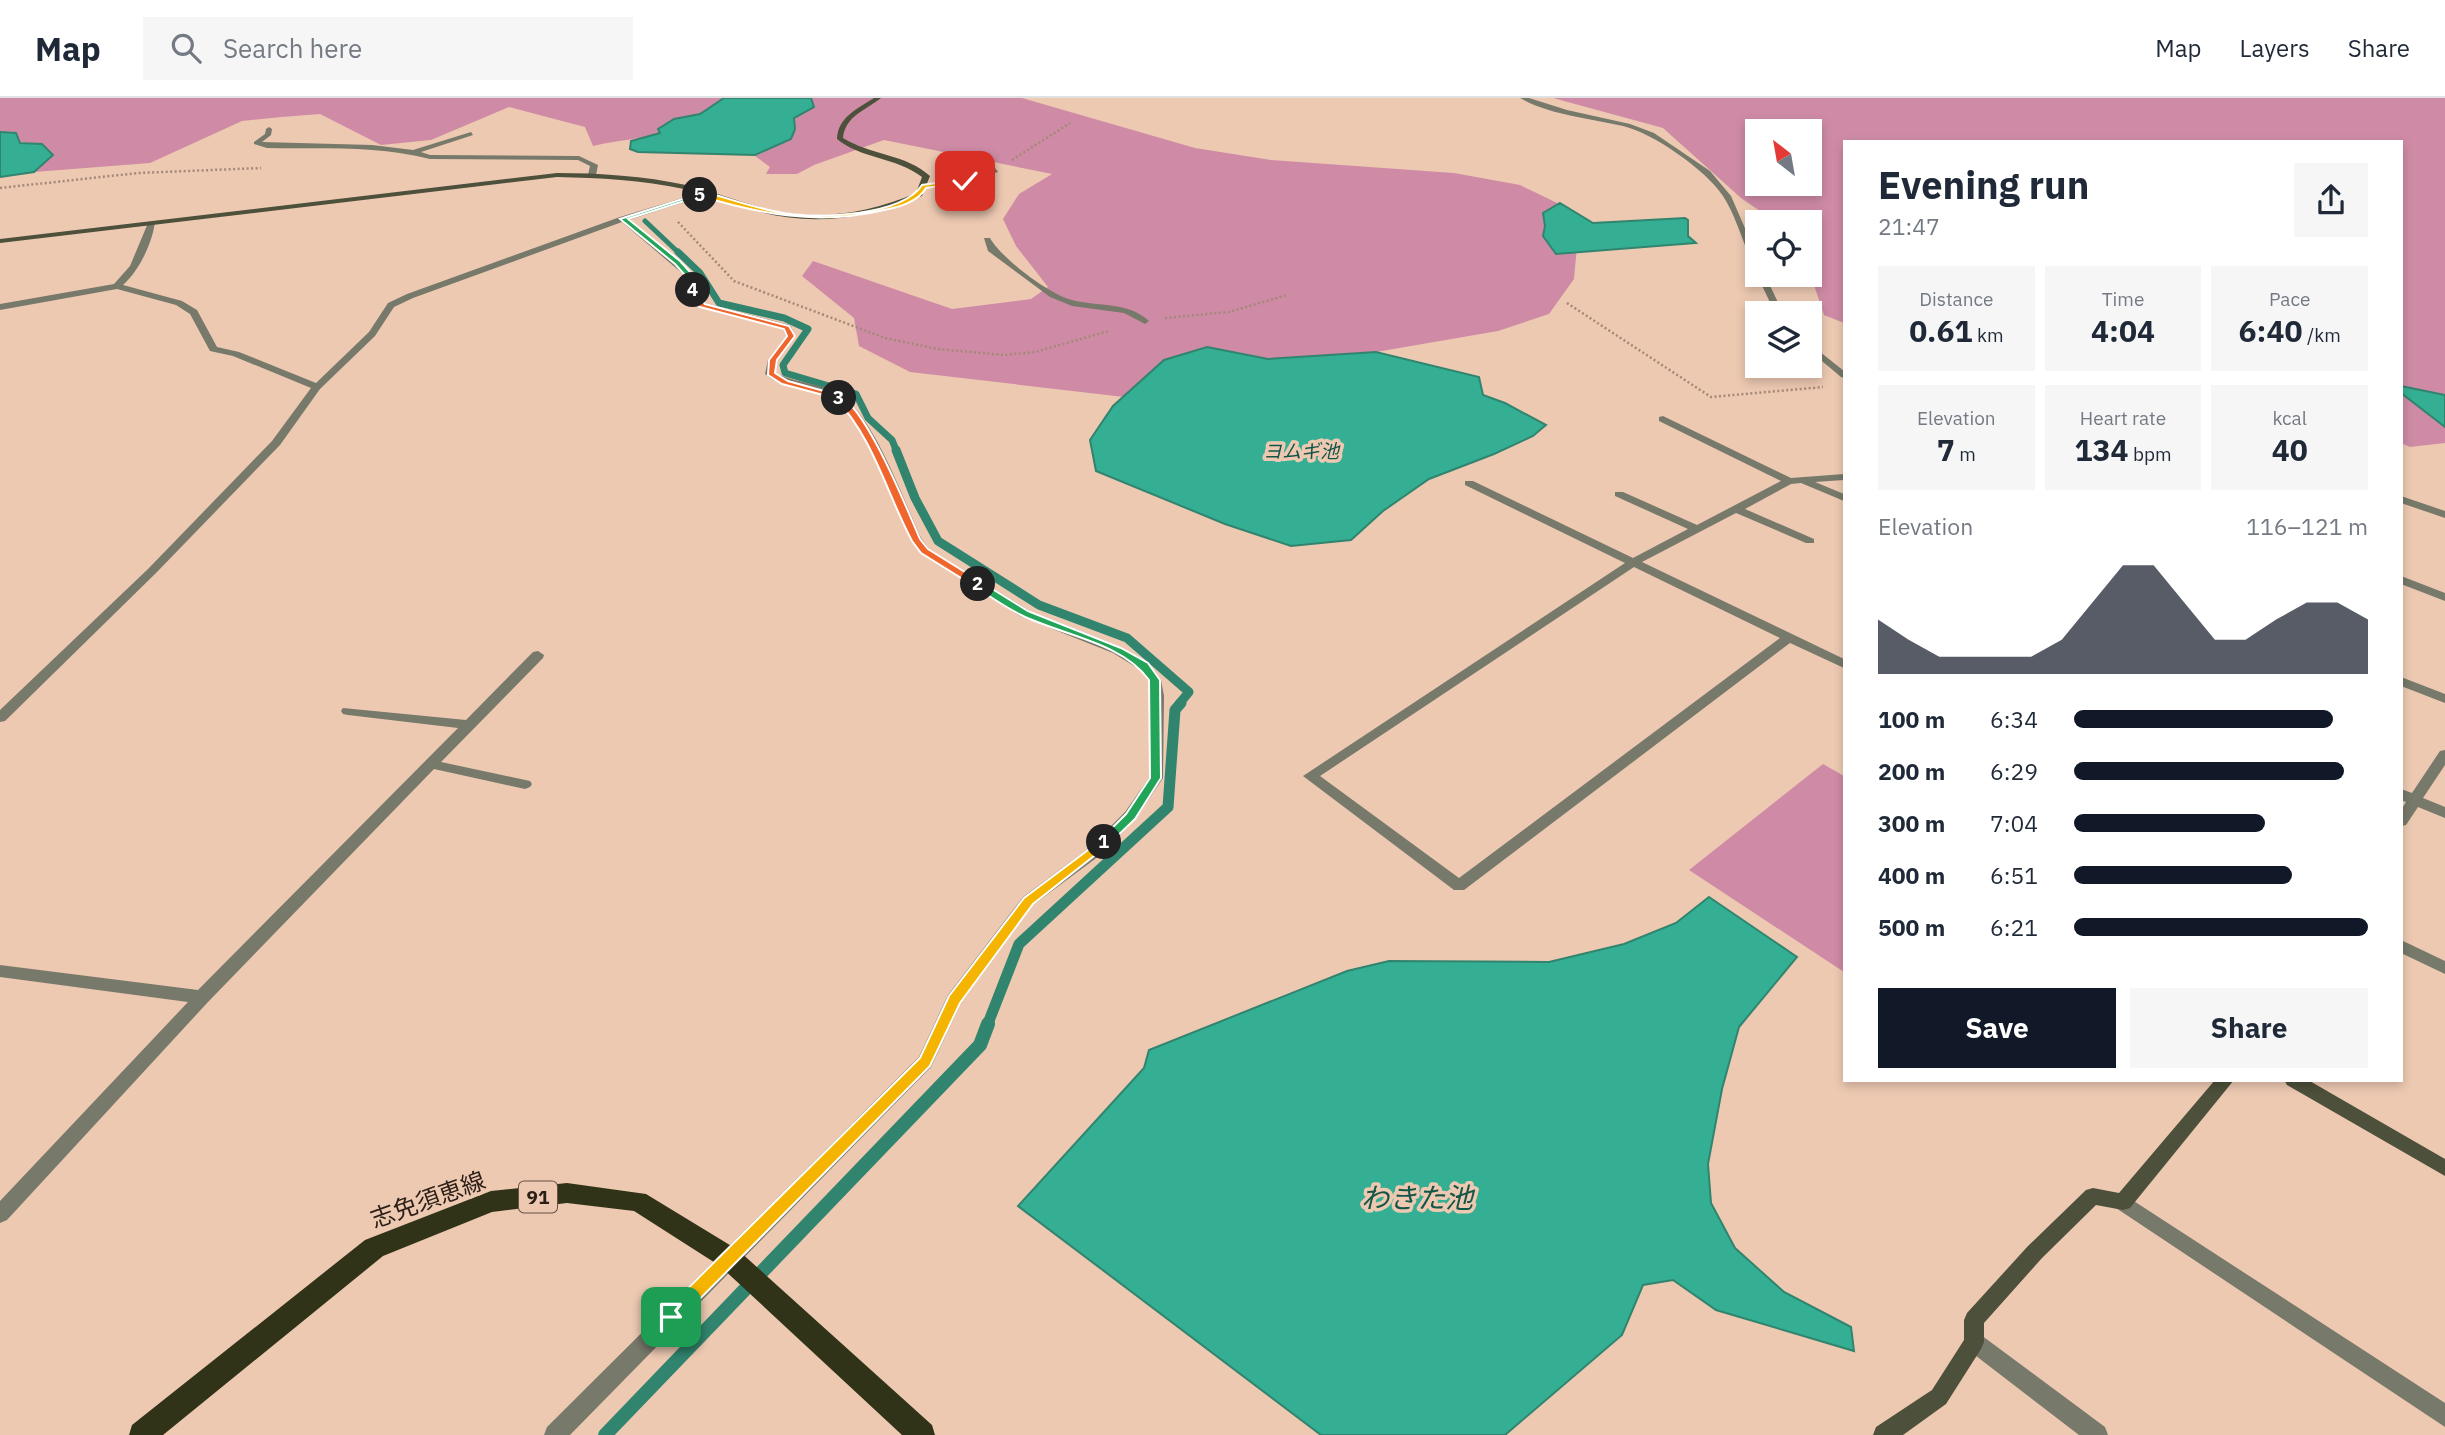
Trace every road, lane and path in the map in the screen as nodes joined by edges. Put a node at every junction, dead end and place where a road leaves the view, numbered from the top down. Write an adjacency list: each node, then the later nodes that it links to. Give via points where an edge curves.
1 (878, 98): 10 (street, via 847,118 840,139 859,151 919,170 926,176)
2 (1523, 98): 16 (street, via 1641,129 1707,173 1727,196)
3 (1070, 123): 8 (path)
4 (270, 129): 6 (street, via 256,143)
5 (471, 134): 6 (street)
6 (415, 152): 9 (street, via 430,157 579,158 594,165)
7 (263, 168): 11 (path, via 138,173)
8 (995, 170): 10 (street)
9 (593, 175): 12 (street, via 652,181); 15 (street, via 503,180)
10 (924, 186): 12 (street, via 919,194 896,205 820,218 783,215)
11 (0, 188)
12 (705, 194): 13 (street)
13 (663, 206): 14 (street); 23 (path, via 734,281 885,338 1004,355 1057,347)
14 (623, 219): 26 (street, via 391,305 372,334); 66 (street, via 687,273 702,305 787,327 791,336 773,360 771,374 838,397 849,406 925,551 1024,613 1117,650 1144,666 1157,695 1156,778 1130,817 1094,852 1028,901 954,1000 925,1062)
15 (152, 223): 18 (street); 19 (street, via 130,272)
16 (1745, 237)
17 (988, 240): 23 (street, via 991,249 1059,299 1135,312)
18 (0, 242)
19 (117, 286): 22 (street); 26 (street, via 179,303 194,312 213,349)
20 (1287, 295): 23 (path, via 1229,312)
21 (1567, 303): 27 (path, via 1711,397)
22 (0, 307)
23 (1145, 321)
24 (1822, 357): 25 (street)
25 (1843, 374)
26 (317, 387): 49 (street, via 276,443)
27 (1832, 387)
28 (1663, 419): 30 (street)
29 (1843, 477): 31 (street)
30 (1788, 481): 31 (street); 36 (street)
31 (1804, 481): 34 (street)
32 (1469, 483): 40 (street)
33 (1619, 494): 38 (street)
34 (1843, 498)
35 (2403, 500): 37 (street)
36 (1736, 509): 38 (street); 39 (street)
37 (2445, 515)
38 (1697, 529): 40 (street)
39 (1810, 541)
40 (1634, 562): 43 (street); 43 (street, via 1310,776 1459,886)
41 (2403, 581): 42 (street)
42 (2445, 597)
43 (1790, 637): 45 (street)
44 (538, 655): 50 (street)
45 (1843, 664)
46 (2403, 682): 47 (street)
47 (2445, 699)
48 (348, 711): 50 (street)
49 (0, 718)
50 (469, 725): 52 (street)
51 (2445, 754): 54 (street)
52 (431, 764): 53 (street); 60 (street)
53 (526, 784)
54 (2408, 797): 55 (street); 56 (street)
55 (2403, 814)
56 (2445, 814)
57 (2403, 947): 58 (street)
58 (2445, 968)
59 (0, 971): 60 (street)
60 (202, 997): 65 (street)
61 (2223, 1082): 64 (street)
62 (2297, 1082): 63 (street)
63 (2445, 1168)
64 (2123, 1202): 67 (street, via 2093,1196 1974,1320); 68 (street)
65 (0, 1214)
66 (729, 1258): 69 (main road, 志免須恵線 / 91, via 638,1201 567,1193 491,1202 374,1248); 70 (street); 71 (main road, 志免須恵線 / 91)
67 (1974, 1342): 72 (street, via 1939,1397); 73 (street)
68 (2445, 1416)
69 (145, 1434)
70 (555, 1435)
71 (922, 1435)
72 (1884, 1435)
73 (2096, 1435)

